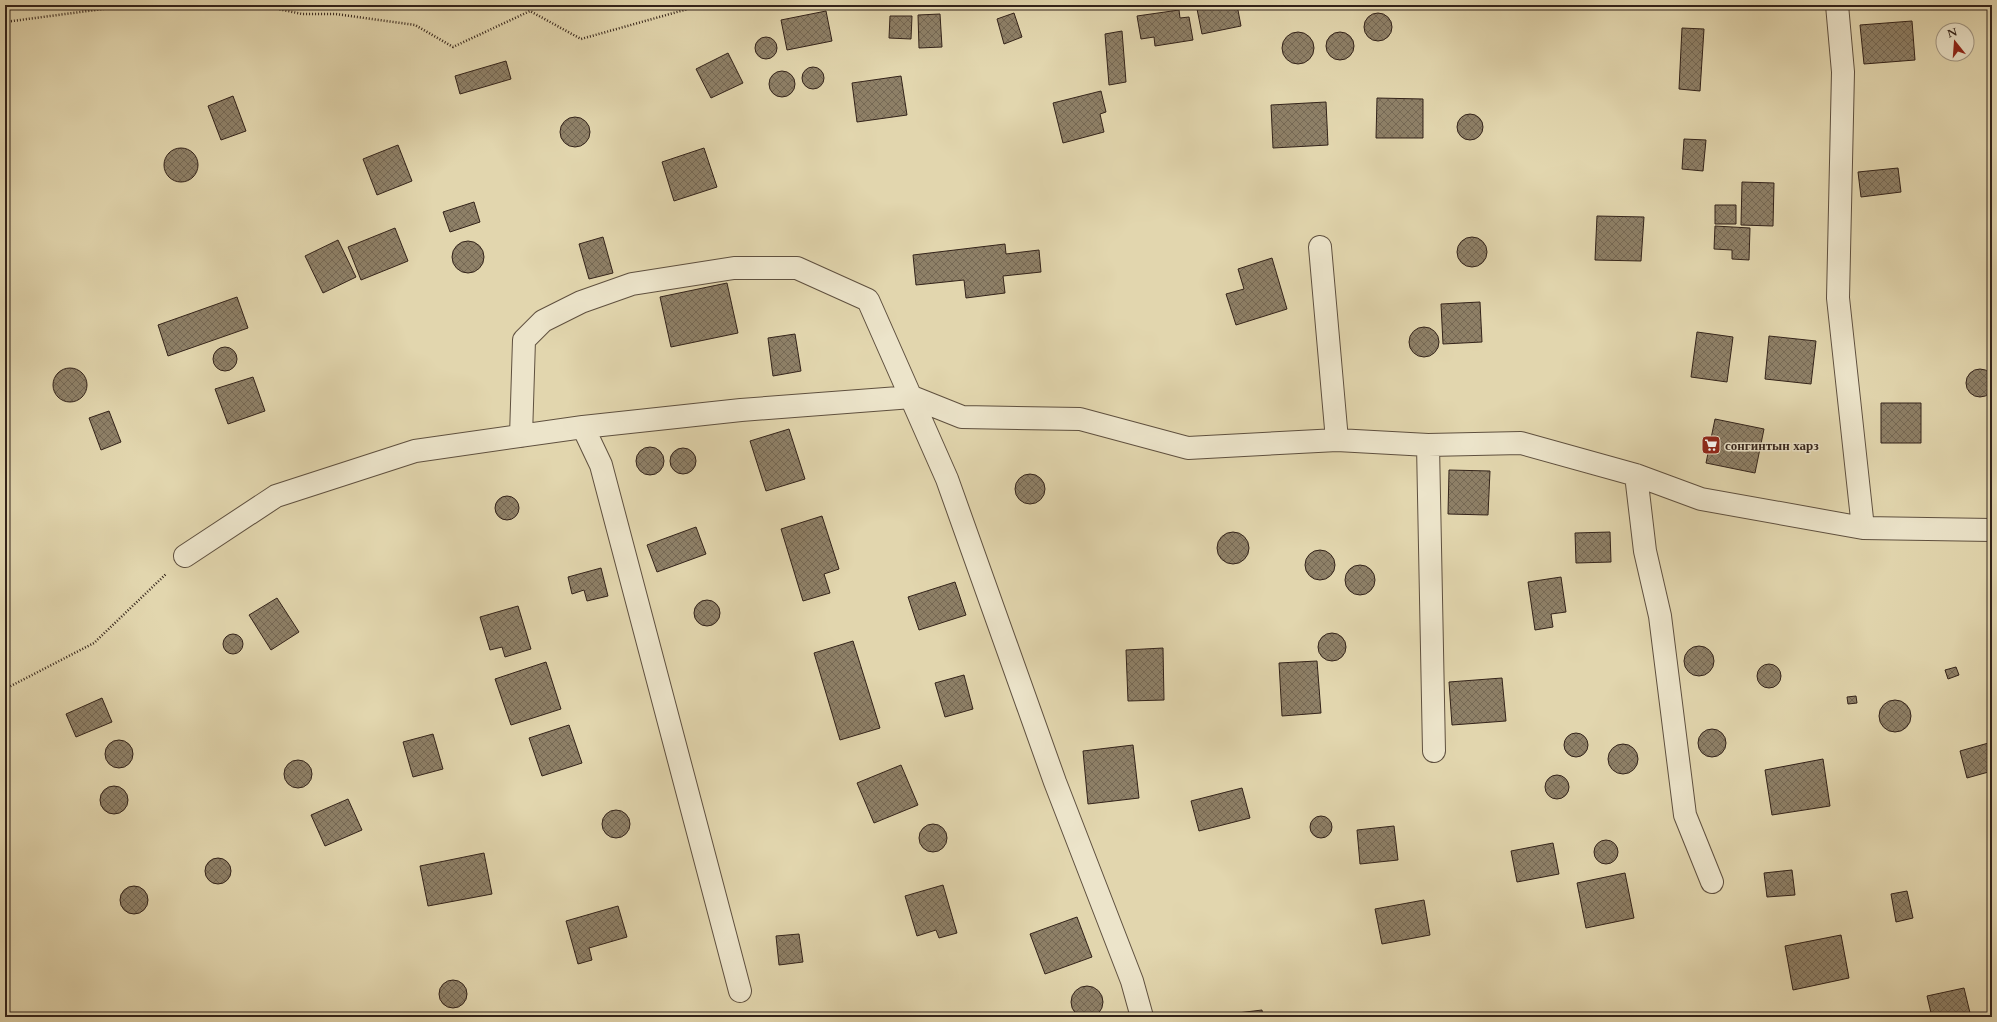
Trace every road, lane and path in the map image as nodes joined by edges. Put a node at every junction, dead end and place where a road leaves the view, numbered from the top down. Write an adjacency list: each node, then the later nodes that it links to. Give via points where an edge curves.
1 (132, 5): 5 (path)
2 (259, 5): 3 (path, via 302,14 336,14 415,25 453,47 530,11 581,39)
3 (702, 5)
4 (1837, 5): 13 (street, via 1843,72 1838,298)
5 (5, 22)
6 (1320, 247): 10 (street)
7 (912, 397): 8 (street, via 741,410); 9 (street, via 868,300 798,268 734,268 632,284 581,302 543,321 524,340); 10 (street, via 962,416 1080,419 1188,448); 20 (street, via 947,480 1053,774 1133,985)
8 (583, 427): 9 (street); 19 (street, via 601,464)
9 (521, 436): 15 (street, via 415,451 276,496)
10 (1337, 440): 11 (street)
11 (1428, 445): 12 (street, via 1521,443); 17 (street)
12 (1636, 475): 13 (street, via 1701,499); 18 (street, via 1645,552 1660,616 1685,815)
13 (1863, 528): 14 (street)
14 (1992, 530)
15 (185, 556): 16 (path, via 94,643)
16 (5, 689)
17 (1434, 751)
18 (1712, 882)
19 (740, 991)
20 (1142, 1017)

